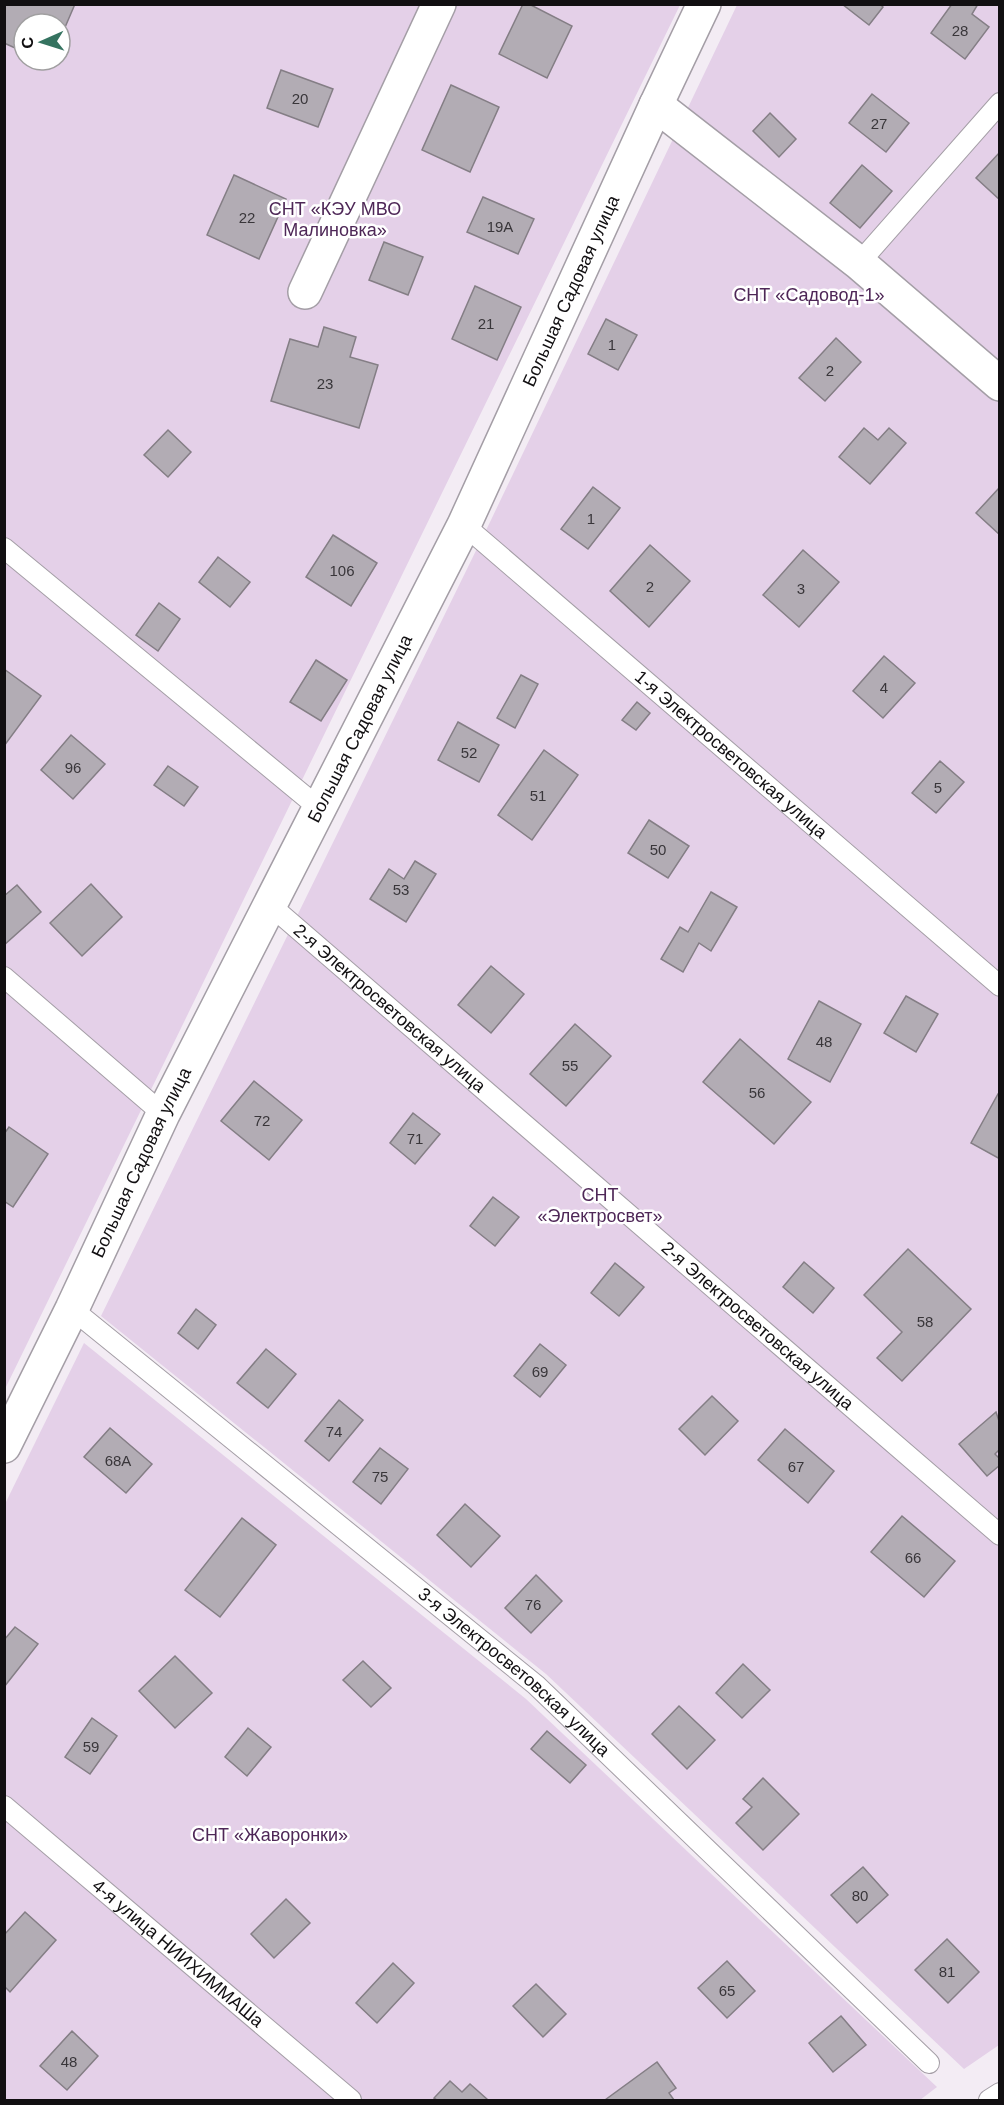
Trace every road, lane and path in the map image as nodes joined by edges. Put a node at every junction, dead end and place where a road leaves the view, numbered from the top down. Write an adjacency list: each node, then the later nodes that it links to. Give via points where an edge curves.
1 (439, 4): 6 (street)
2 (704, 4): 4 (street, Большая Садовая улица)
3 (999, 103): 5 (lane)
4 (656, 105): 5 (street); 8 (street, Большая Садовая улица)
5 (859, 263): 7 (street)
6 (305, 292)
7 (999, 384)
8 (464, 525): 10 (street, Большая Садовая улица); 13 (lane, 1-я Электросветовская улица)
9 (4, 548): 10 (lane)
10 (319, 808): 11 (street, Большая Садовая улица)
11 (270, 905): 14 (street, Большая Садовая улица); 17 (lane, 2-я Электросветовская улица)
12 (4, 977): 14 (lane)
13 (999, 986)
14 (163, 1114): 15 (street, Большая Садовая улица)
15 (72, 1309): 16 (street, Большая Садовая улица); 19 (lane, 3-я Электросветовская улица, via 536,1685)
16 (4, 1446)
17 (999, 1535)
18 (4, 1806): 21 (lane, 4-я улица НИИХИММАШа)
19 (929, 2063)
20 (999, 2093): 22 (lane)
21 (351, 2100)
22 (989, 2100)

